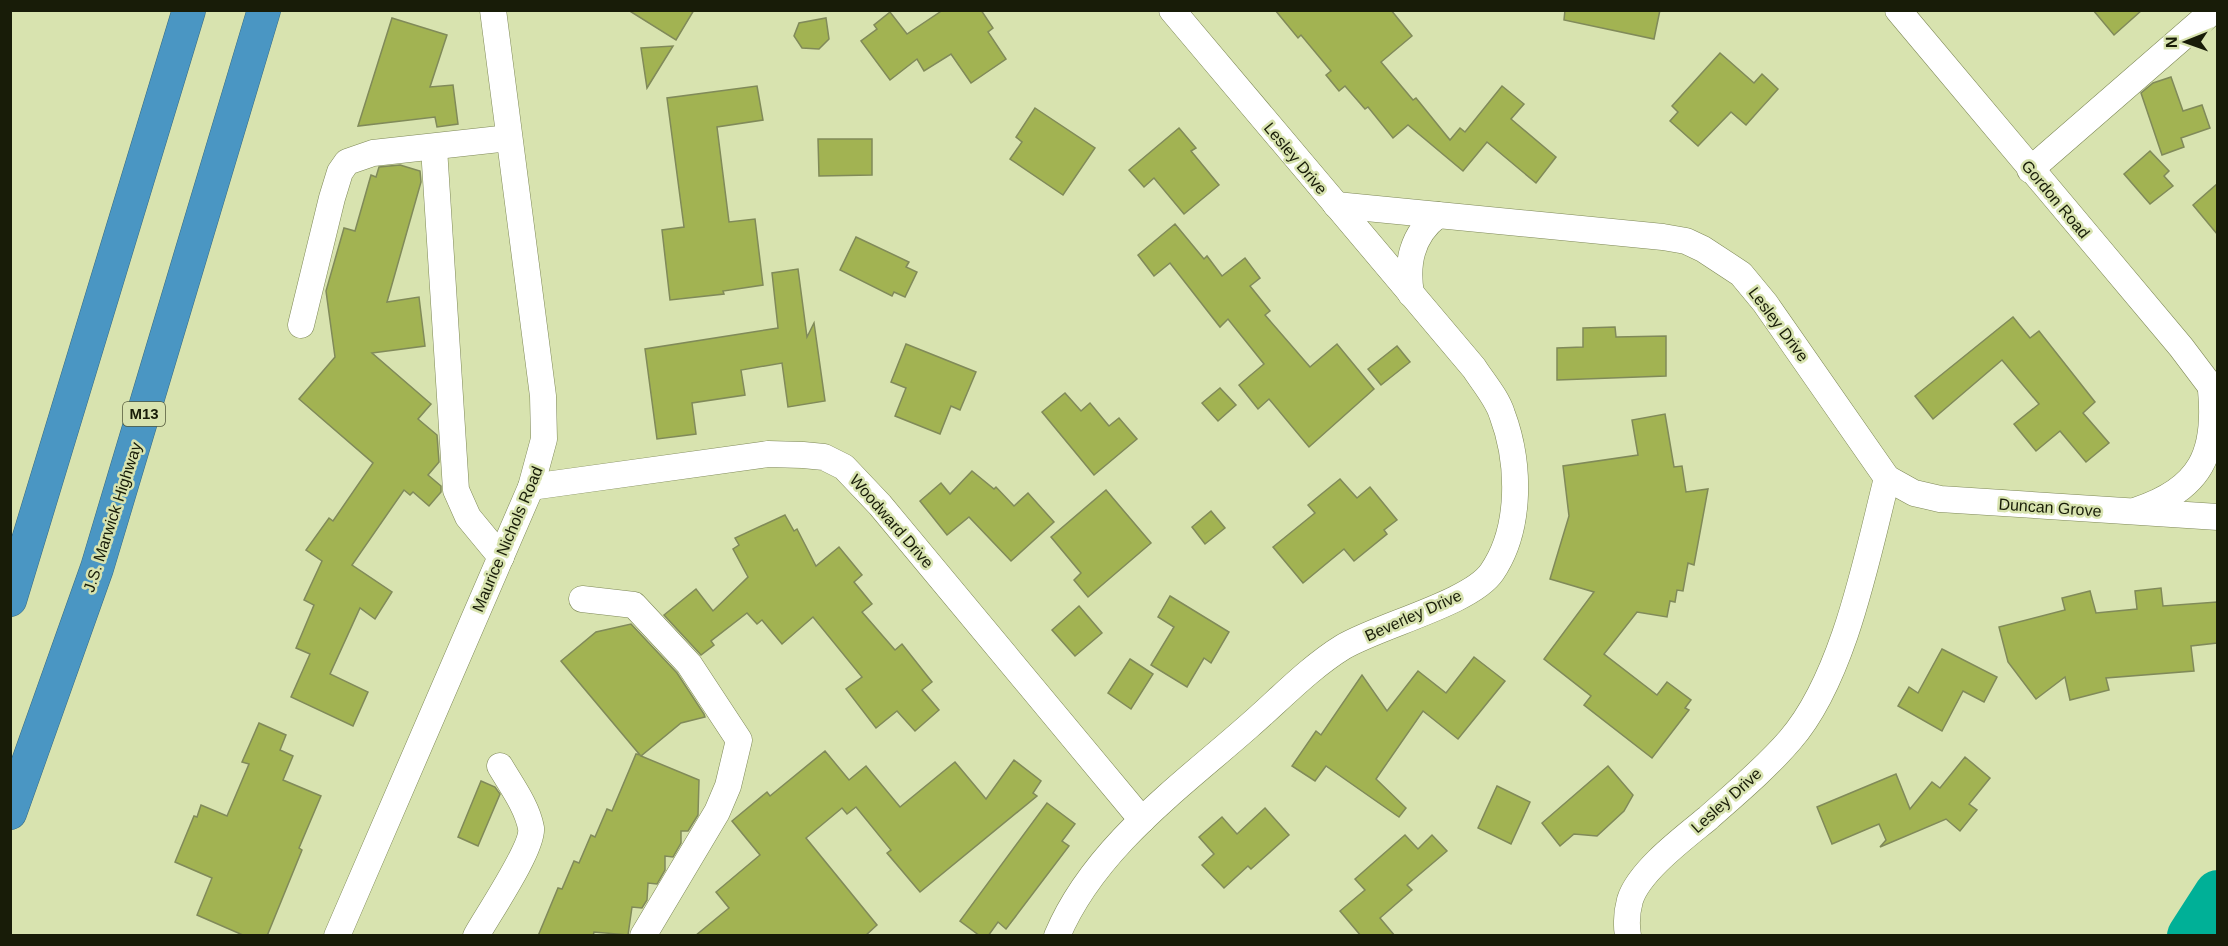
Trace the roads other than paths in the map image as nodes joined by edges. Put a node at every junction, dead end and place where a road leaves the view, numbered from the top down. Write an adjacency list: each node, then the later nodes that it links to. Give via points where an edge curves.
1 (189, 10): 21 (highway)
2 (264, 10): 23 (highway, J.S. Marwick Highway / M13, via 100,557)
3 (493, 10): 7 (street, Maurice Nichols Road)
4 (1172, 10): 10 (street, Lesley Drive)
5 (1898, 10): 9 (street, Gordon Road)
6 (2214, 10): 9 (street)
7 (509, 138): 8 (street); 16 (street, Maurice Nichols Road, via 543,396 544,438)
8 (434, 148): 13 (street, via 357,156 344,167 332,198); 19 (street, via 456,490 468,517)
9 (2030, 170): 14 (street, Gordon Road, via 2181,347)
10 (1336, 205): 11 (street, Lesley Drive); 12 (street, Beverley Drive)
11 (1438, 215): 12 (street, via 1417,238 1410,260); 15 (street, Lesley Drive, via 1663,237 1686,241 1720,258 1741,274 1765,303)
12 (1411, 294): 24 (street, Beverley Drive, via 1474,368 1502,413 1513,462 1515,505 1507,545 1491,574 1457,598 1342,648)
13 (301, 325)
14 (2214, 393): 17 (street, Gordon Road, via 2210,448 2199,470 2180,489)
15 (1887, 478): 17 (street, Duncan Grove, via 1914,493 1940,499); 29 (street, Lesley Drive, via 1841,646 1823,692 1790,740 1656,863 1631,898)
16 (531, 487): 19 (street, Maurice Nichols Road); 24 (street, Woodward Drive, via 768,454 824,457 844,467)
17 (2128, 513): 18 (street, Duncan Grove)
18 (2217, 517)
19 (501, 557): 25 (street, Maurice Nichols Road)
20 (582, 599): 27 (street, via 634,605 689,663 739,740 717,812)
21 (10, 600)
22 (500, 766): 26 (street, via 532,830 525,852)
23 (10, 813)
24 (1142, 820): 28 (street, Beverley Drive, via 1099,867)
25 (337, 936)
26 (476, 936)
27 (643, 936)
28 (1058, 936)
29 (1628, 936)

